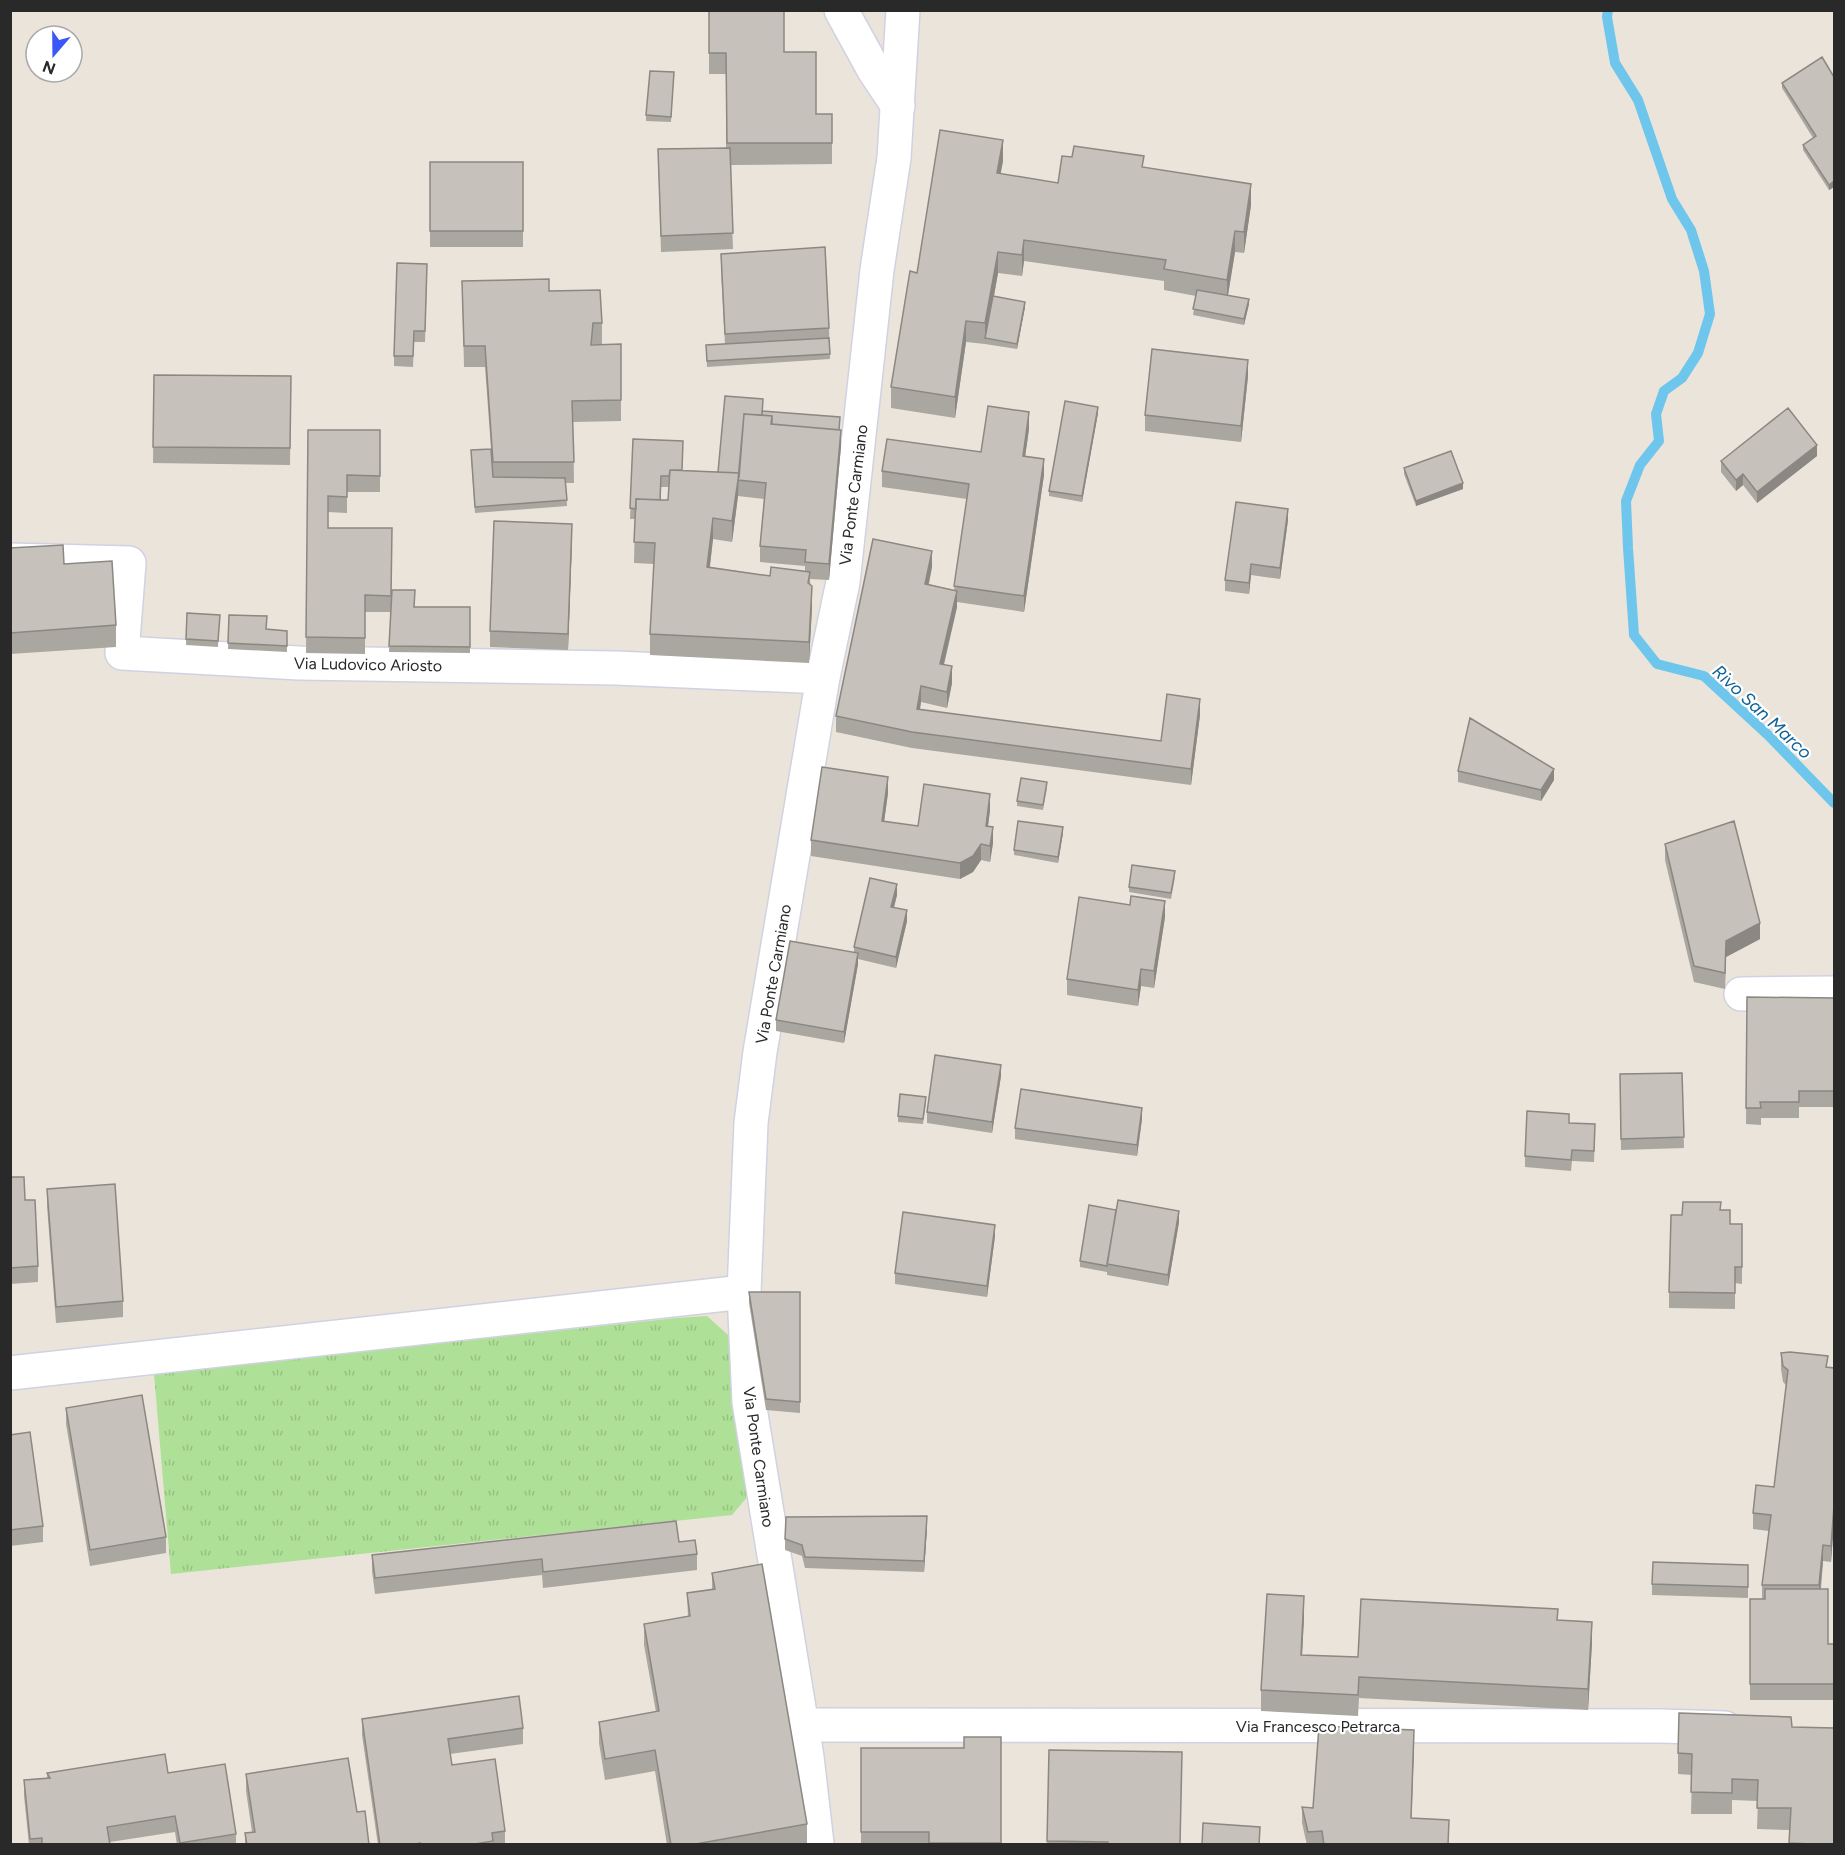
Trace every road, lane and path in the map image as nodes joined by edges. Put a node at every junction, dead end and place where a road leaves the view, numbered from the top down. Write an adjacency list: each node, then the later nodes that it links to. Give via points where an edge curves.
1 (841, 10): 3 (street)
2 (903, 10): 3 (street, Via Ponte Carmiano)
3 (898, 106): 5 (street, Via Ponte Carmiano, via 843,582)
4 (10, 560): 5 (street, Via Ludovico Ariosto, via 129,563 122,653 299,663 616,668)
5 (823, 677): 8 (street, Via Ponte Carmiano, via 760,1052 751,1123)
6 (1834, 993): 7 (street)
7 (1741, 994)
8 (744, 1292): 9 (street); 10 (street, Via Ponte Carmiano, via 749,1402)
9 (10, 1373)
10 (800, 1725): 11 (street, Via Francesco Petrarca); 12 (street, Via Ponte Carmiano)
11 (1754, 1729)
12 (817, 1845)

